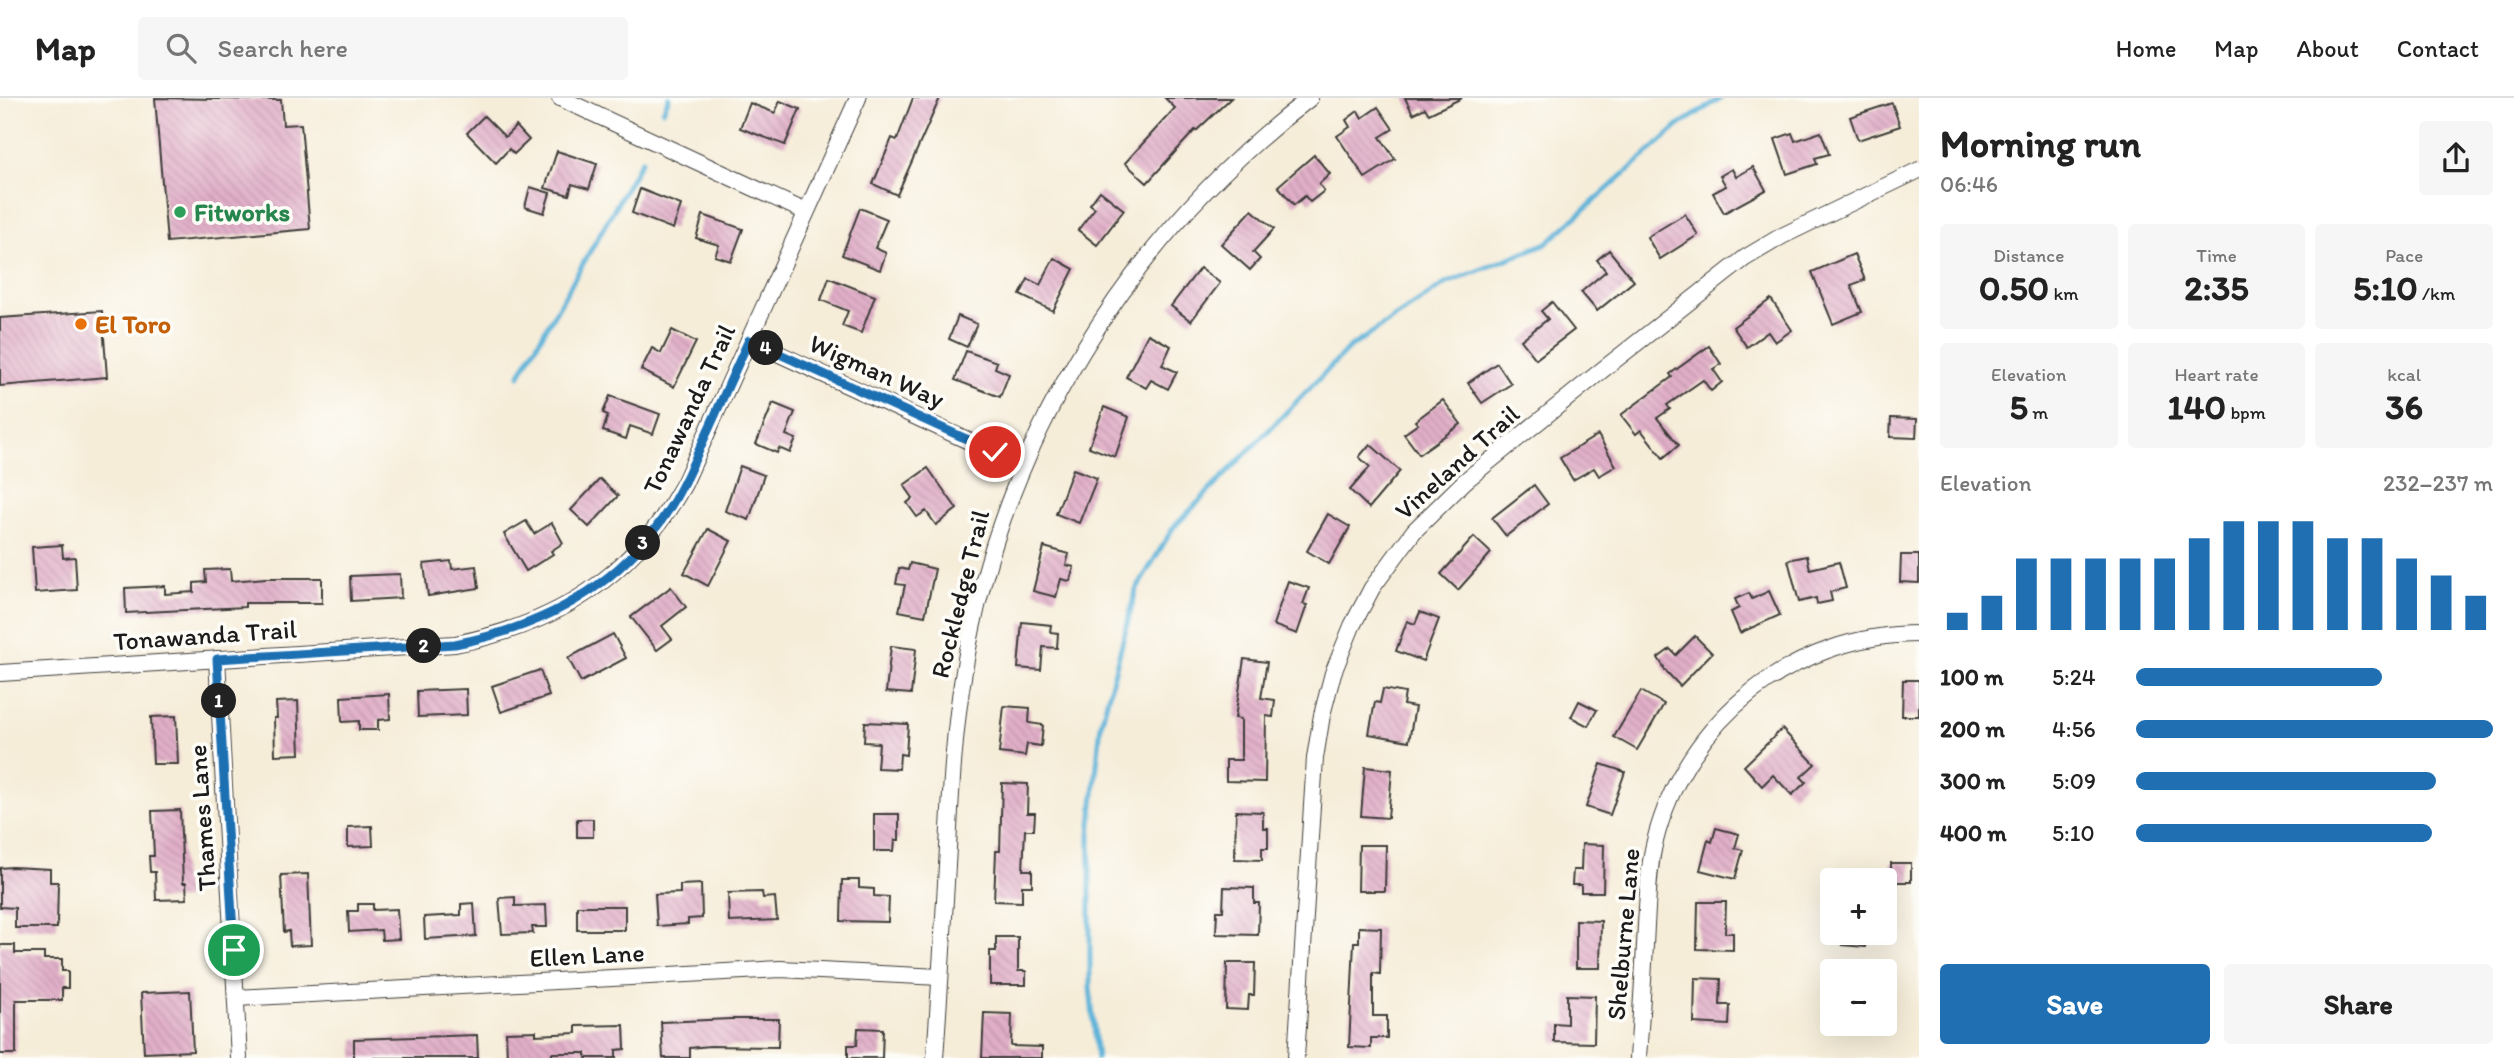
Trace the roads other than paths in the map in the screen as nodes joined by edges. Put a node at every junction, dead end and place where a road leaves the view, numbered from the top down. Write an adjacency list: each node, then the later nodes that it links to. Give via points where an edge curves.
1 (560, 98): 5 (street)
2 (858, 98): 5 (street, Tonawanda Trail)
3 (1310, 98): 7 (street, Rockledge Trail, via 1205,192 1146,260 1082,351)
4 (1919, 170): 15 (street, Vineland Trail, via 1745,258 1465,481 1388,563 1352,626 1322,715 1315,758)
5 (806, 212): 6 (street, Tonawanda Trail)
6 (749, 340): 7 (street, Wigman Way); 9 (street, Tonawanda Trail, via 684,484 655,529 594,588 559,610 502,633 455,644)
7 (1023, 466): 11 (street, Rockledge Trail, via 981,587 964,671 953,761)
8 (1919, 634): 16 (street, Shelburne Lane, via 1885,635 1834,646 1778,672 1731,708 1687,762 1662,814 1654,843)
9 (217, 659): 10 (street, Tonawanda Trail); 12 (street, Thames Lane)
10 (0, 673)
11 (940, 977): 12 (street, Ellen Lane, via 780,969); 14 (street, Rockledge Trail)
12 (236, 998): 13 (street, Thames Lane)
13 (239, 1058)
14 (935, 1058)
15 (1296, 1058)
16 (1638, 1058)

